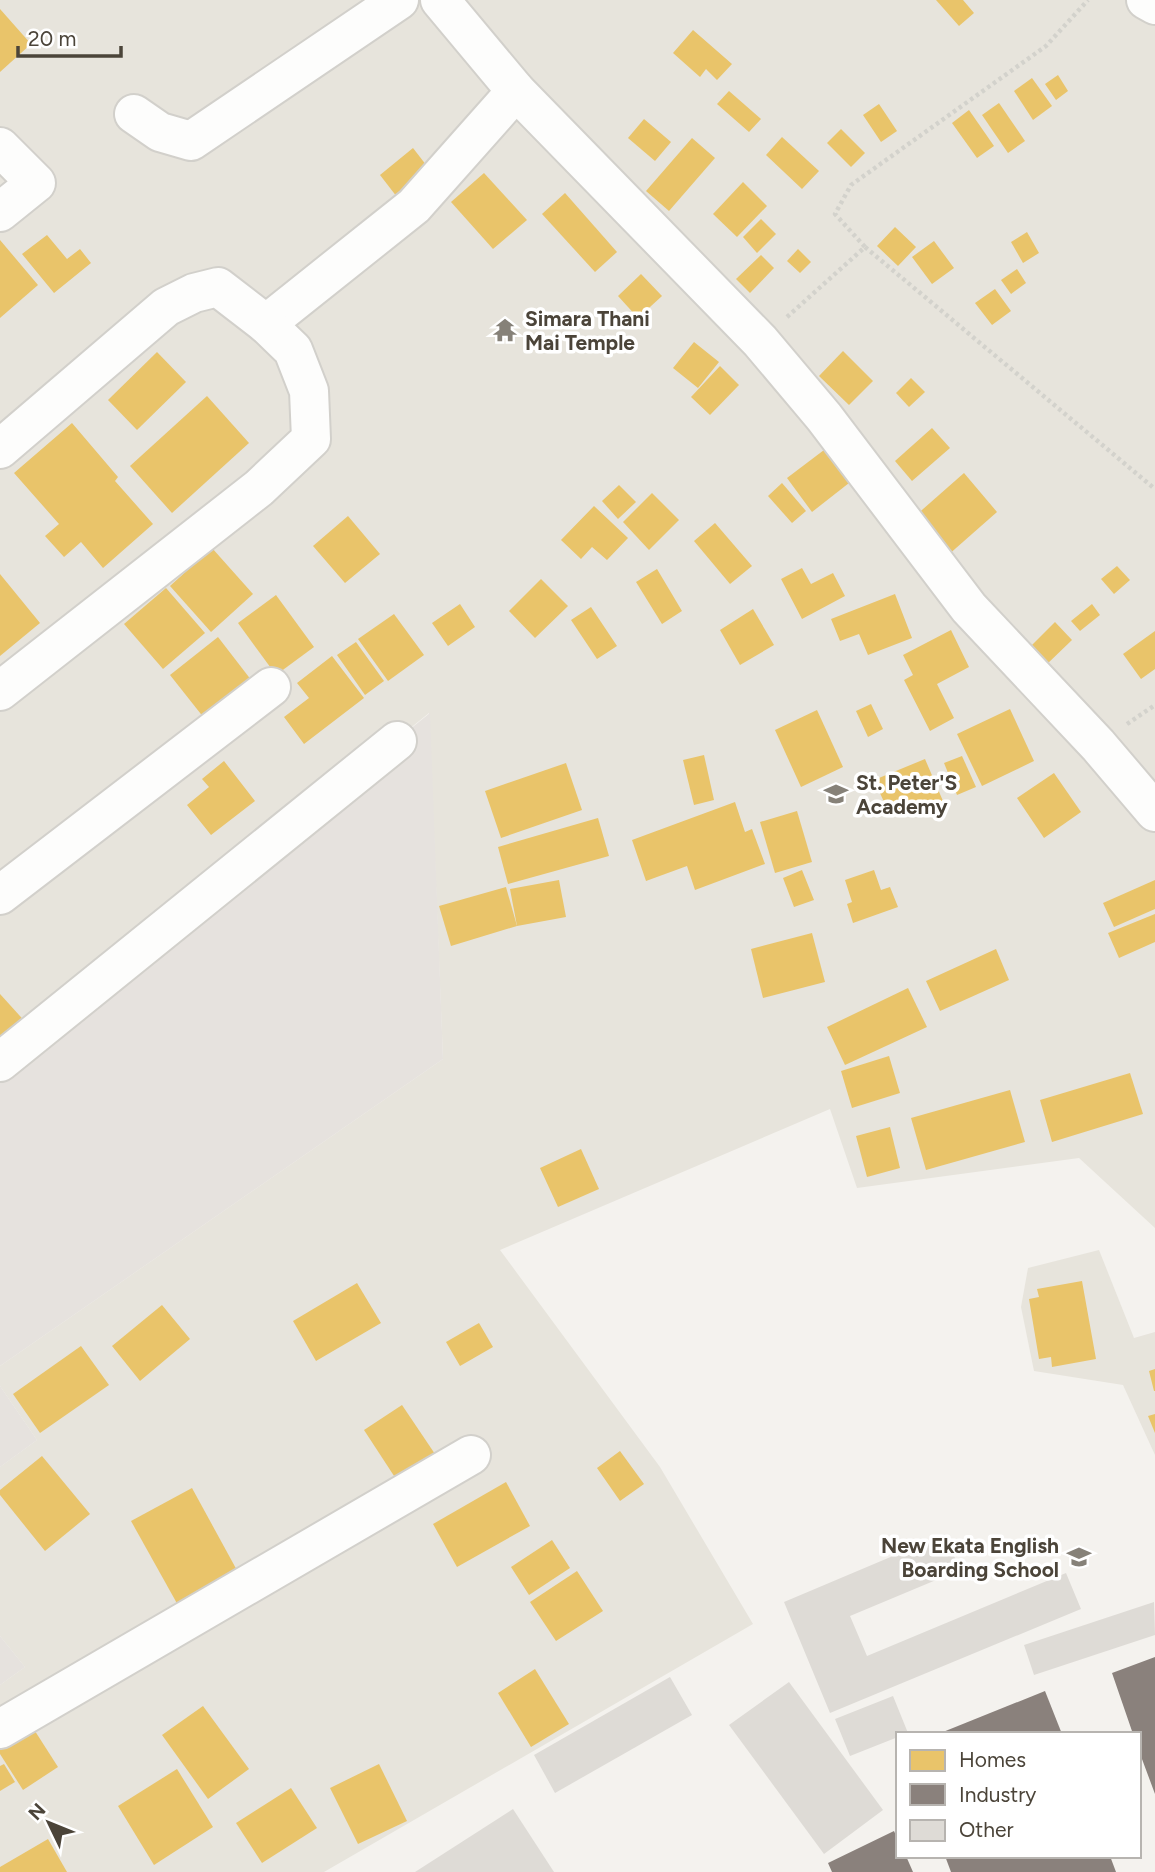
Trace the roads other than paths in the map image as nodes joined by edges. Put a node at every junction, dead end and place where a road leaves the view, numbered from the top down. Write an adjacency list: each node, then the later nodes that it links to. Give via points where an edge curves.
1 (399, 0): 6 (street, via 191,141 160,132)
2 (440, 0): 5 (street)
3 (1146, 0): 4 (street)
4 (1155, 5)
5 (516, 91): 9 (street, via 414,206); 14 (street, via 761,341 969,608)
6 (134, 114)
7 (0, 147): 8 (street, via 36,183)
8 (0, 212)
9 (266, 324): 10 (street, via 218,287 194,293 166,307); 12 (street, via 293,350 309,391 310,439 259,488)
10 (0, 449)
11 (271, 687): 15 (street)
12 (0, 691)
13 (397, 741): 16 (street)
14 (1155, 813)
15 (0, 895)
16 (0, 1062)
17 (471, 1455): 18 (street)
18 (0, 1729)

